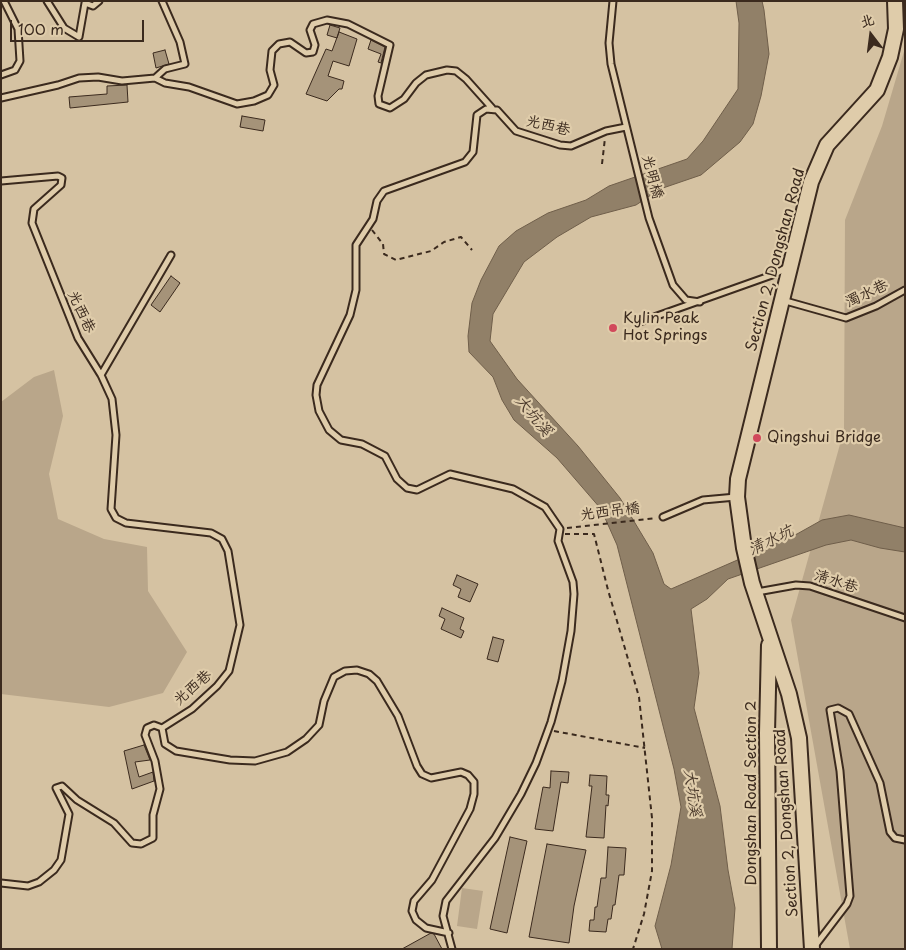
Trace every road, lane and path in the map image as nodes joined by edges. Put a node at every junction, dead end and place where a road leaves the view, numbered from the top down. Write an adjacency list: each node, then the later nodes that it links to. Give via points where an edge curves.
1 (4, 1): 8 (lane, via 18,29 20,61 16,70)
2 (46, 1): 7 (lane, via 64,28 79,37)
3 (99, 1): 7 (lane, via 93,6)
4 (162, 1): 9 (lane, via 180,42 185,64 165,69)
5 (613, 1): 12 (lane, via 610,64)
6 (895, 1): 19 (main road, Section 2, Dongshan Road, via 895,36 877,90 841,128 821,157 811,182)
7 (86, 2)
8 (1, 75)
9 (154, 78): 10 (lane, via 122,81 79,78 58,86); 11 (lane, 光西巷, via 164,83 189,86 237,104 254,102 268,95 274,86 270,70 272,51 279,44 290,42 306,53 313,52 315,45 310,30 313,24 327,20 348,24 390,45 378,96 380,104 390,108 426,75 447,70 466,79)
10 (1, 98)
11 (492, 108): 13 (lane, 光西巷, via 516,132 560,145 571,146); 16 (lane, via 477,115 472,152 465,162 384,191)
12 (626, 127): 13 (lane, 光西巷); 22 (lane, 光明橋, via 649,218 673,285 686,300)
13 (606, 131): 14 (path)
14 (602, 164)
15 (1, 181): 24 (lane, 光西巷, via 62,178 61,185 34,209 32,223 78,338)
16 (369, 226): 17 (path, via 383,244 384,254 396,260 431,252 444,242 461,237); 27 (lane, via 356,245 356,290 350,315 316,385 319,411 329,430 341,440 362,444 385,456 397,479 407,488 417,490 450,474 513,489 545,507)
17 (472, 250)
18 (171, 254): 24 (lane)
19 (790, 266): 21 (main road, Section 2, Dongshan Road); 22 (lane)
20 (905, 290): 21 (lane, 濁水巷, via 846,318)
21 (782, 300): 25 (main road, Section 2, Dongshan Road, via 738,479)
22 (700, 302): 23 (lane)
23 (640, 322)
24 (101, 375): 31 (lane, 光西巷, via 112,399 116,435 111,509 116,518 126,523 211,533 222,539 228,551 240,625 229,671 192,709)
25 (737, 497): 26 (lane, via 703,500); 28 (main road, Section 2, Dongshan Road, via 744,548)
26 (663, 517): 27 (path, 光西吊橋)
27 (560, 532): 32 (lane, via 558,540 574,594 562,681); 33 (path, via 594,534 639,697)
28 (755, 587): 29 (lane, 清水巷, via 810,586); 30 (main road, Section 2, Dongshan Road)
29 (905, 618)
30 (769, 637): 39 (main road, Dongshan Road Section 2); 40 (main road, Section 2, Dongshan Road, via 800,738)
31 (162, 728): 35 (lane, via 154,725 147,728 145,735 155,761 160,789 153,815 153,838 141,844 132,843 114,823 77,800 62,786 56,788 69,814 61,860 39,882 28,886); 36 (lane, via 165,744 176,751 255,761 287,752 306,739 319,725 334,677 345,671 369,674 378,681 398,716 422,774 431,778 461,772 474,782 470,809 432,880 414,901 412,911 416,920 426,928)
32 (548, 730): 33 (path); 36 (lane, via 521,794 495,838 446,901 443,916)
33 (645, 748): 38 (path, via 652,818 652,871)
34 (905, 840): 40 (lane, via 895,838 890,832 880,783 849,714 838,708 830,710 840,771 850,896)
35 (1, 883)
36 (449, 933): 37 (lane)
37 (452, 949)
38 (634, 949)
39 (770, 949)
40 (813, 949)

